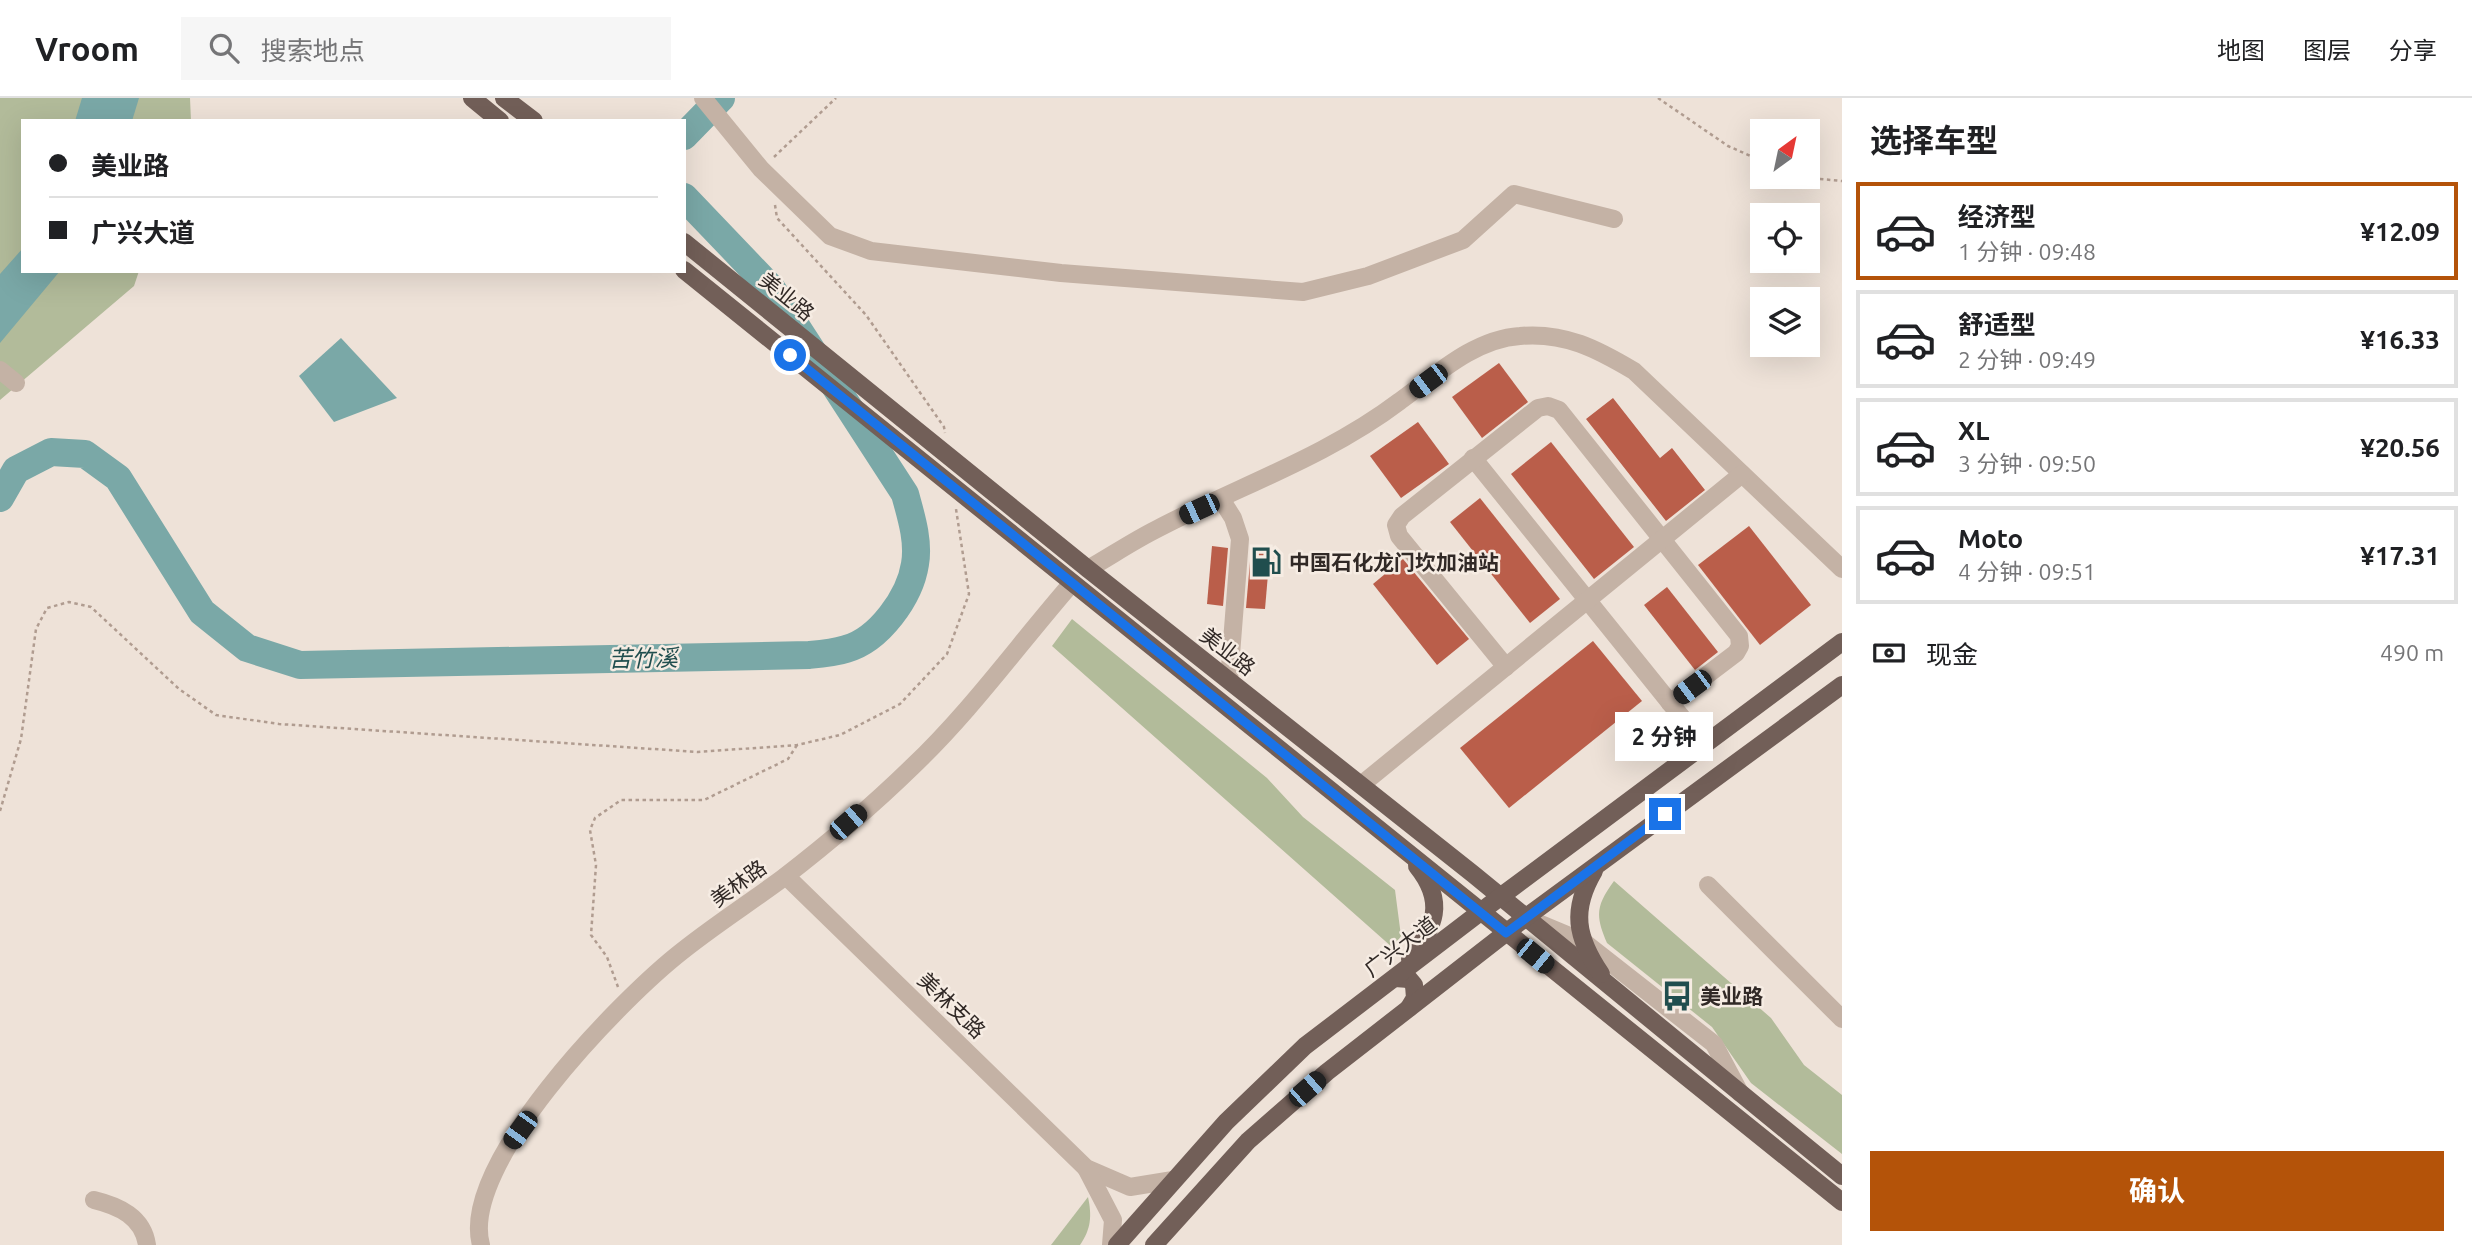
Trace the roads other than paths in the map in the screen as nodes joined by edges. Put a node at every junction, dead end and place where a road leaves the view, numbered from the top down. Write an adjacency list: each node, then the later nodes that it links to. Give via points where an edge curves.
1 (471, 98): 5 (main road)
2 (504, 98): 6 (main road)
3 (516, 98): 6 (main road)
4 (704, 98): 7 (street, via 761,169 830,236 871,251 1061,273 1303,292 1368,276 1463,240 1514,194)
5 (497, 119)
6 (532, 119)
7 (1614, 219)
8 (686, 244): 16 (main road, 美业路)
9 (686, 272): 18 (main road)
10 (0, 370): 11 (street)
11 (16, 383)
12 (1473, 458): 15 (street, via 1538,408 1559,410); 19 (street); 21 (street, via 1396,525 1399,536)
13 (1742, 474): 14 (street, via 1634,371 1594,346 1553,337 1519,336 1484,344 1363,429); 15 (street); 17 (street)
14 (1221, 499): 16 (street, via 1156,529); 22 (street, via 1240,539)
15 (1662, 539): 19 (street); 24 (street, via 1739,636 1740,646)
16 (1088, 569): 22 (main road, 美业路)
17 (1842, 569)
18 (1072, 583): 27 (main road); 29 (street, 美林路, via 957,723)
19 (1588, 600): 21 (street); 24 (street)
20 (1842, 642): 25 (main road, 广兴大道)
21 (1506, 667): 26 (street)
22 (1229, 680): 26 (main road, 美业路)
23 (1842, 685): 28 (main road)
24 (1670, 703): 25 (street)
25 (1704, 745): 31 (main road, 广兴大道)
26 (1361, 785): 31 (main road, 美业路)
27 (1393, 841): 32 (main road); 36 (main road, via 1424,877 1436,912 1426,936)
28 (1599, 863): 33 (main road); 35 (main road, via 1580,902)
29 (786, 876): 41 (street, 美林支路); 47 (street, 美林路, via 675,957 588,1041 505,1150 483,1192 477,1233)
30 (1708, 885): 39 (street)
31 (1500, 897): 32 (main road, 广兴大道); 33 (main road, 美业路)
32 (1481, 912): 34 (main road); 36 (main road, 广兴大道)
33 (1525, 918): 34 (main road); 35 (street); 37 (main road, 美业路)
34 (1506, 933): 38 (main road); 45 (main road)
35 (1584, 942): 37 (main road); 40 (street, via 1714,1044)
36 (1395, 978): 38 (main road, via 1409,979 1414,985 1415,998); 43 (main road, 广兴大道, via 1305,1046)
37 (1613, 991): 40 (main road, 美业路)
38 (1409, 1008): 50 (main road, via 1248,1141)
39 (1842, 1019)
40 (1740, 1093): 42 (main road, 美业路)
41 (1086, 1167): 43 (street, via 1130,1187); 48 (street, via 1113,1220)
42 (1842, 1176)
43 (1173, 1180): 49 (main road, 广兴大道)
44 (94, 1200): 46 (street, via 128,1211)
45 (1842, 1202)
46 (147, 1245)
47 (481, 1245)
48 (1111, 1245)
49 (1117, 1245)
50 (1154, 1245)

